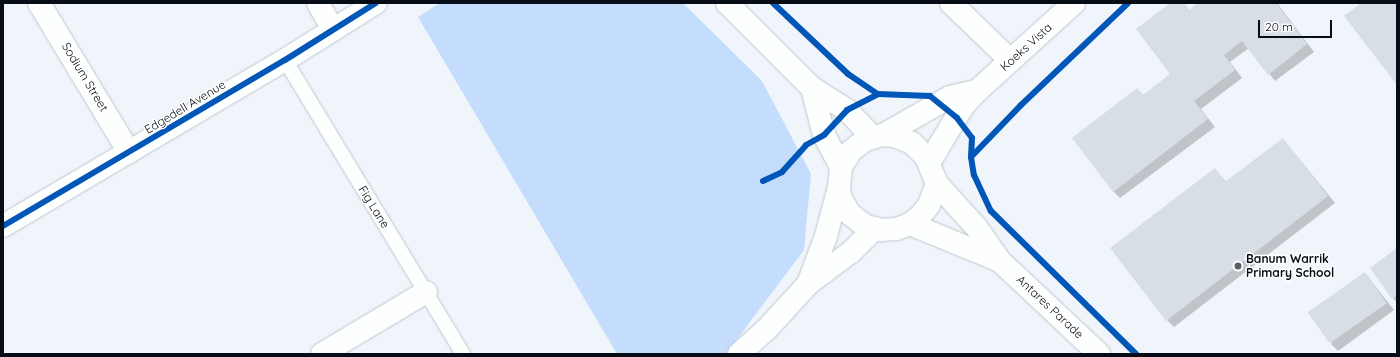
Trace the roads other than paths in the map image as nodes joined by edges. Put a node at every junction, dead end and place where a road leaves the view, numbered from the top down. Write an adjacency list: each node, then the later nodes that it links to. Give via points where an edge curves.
1 (39, 3): 13 (street, Sodium Street)
2 (318, 3): 7 (street)
3 (376, 3): 7 (street, Edgedell Avenue)
4 (726, 3): 10 (street)
5 (951, 3): 9 (street)
6 (1074, 3): 9 (street, Koeks Vista)
7 (333, 30): 8 (street, Edgedell Avenue)
8 (285, 60): 13 (street, Edgedell Avenue); 22 (lane, Fig Lane)
9 (1011, 61): 11 (street, Koeks Vista)
10 (812, 88): 12 (street, via 847,110); 15 (street, via 824,135)
11 (978, 91): 12 (street, via 950,97); 14 (street, Koeks Vista, via 963,106)
12 (878, 137): 14 (street, via 894,136 912,143); 15 (street, via 865,140 851,151)
13 (129, 152): 18 (street, Edgedell Avenue)
14 (929, 163): 16 (street)
15 (840, 177): 19 (street, via 841,199 850,214 864,225); 21 (street, via 826,236)
16 (937, 184): 17 (street, via 929,205); 20 (street, Antares Parade, via 977,228)
17 (910, 224): 19 (street, via 896,229); 20 (street, Antares Parade)
18 (3, 226)
19 (875, 228): 21 (street, via 851,252)
20 (1000, 261): 26 (street, Antares Parade)
21 (808, 284): 25 (street, via 766,330)
22 (426, 292): 23 (street); 24 (lane, Fig Lane)
23 (322, 354)
24 (463, 354)
25 (739, 354)
26 (1099, 354)

